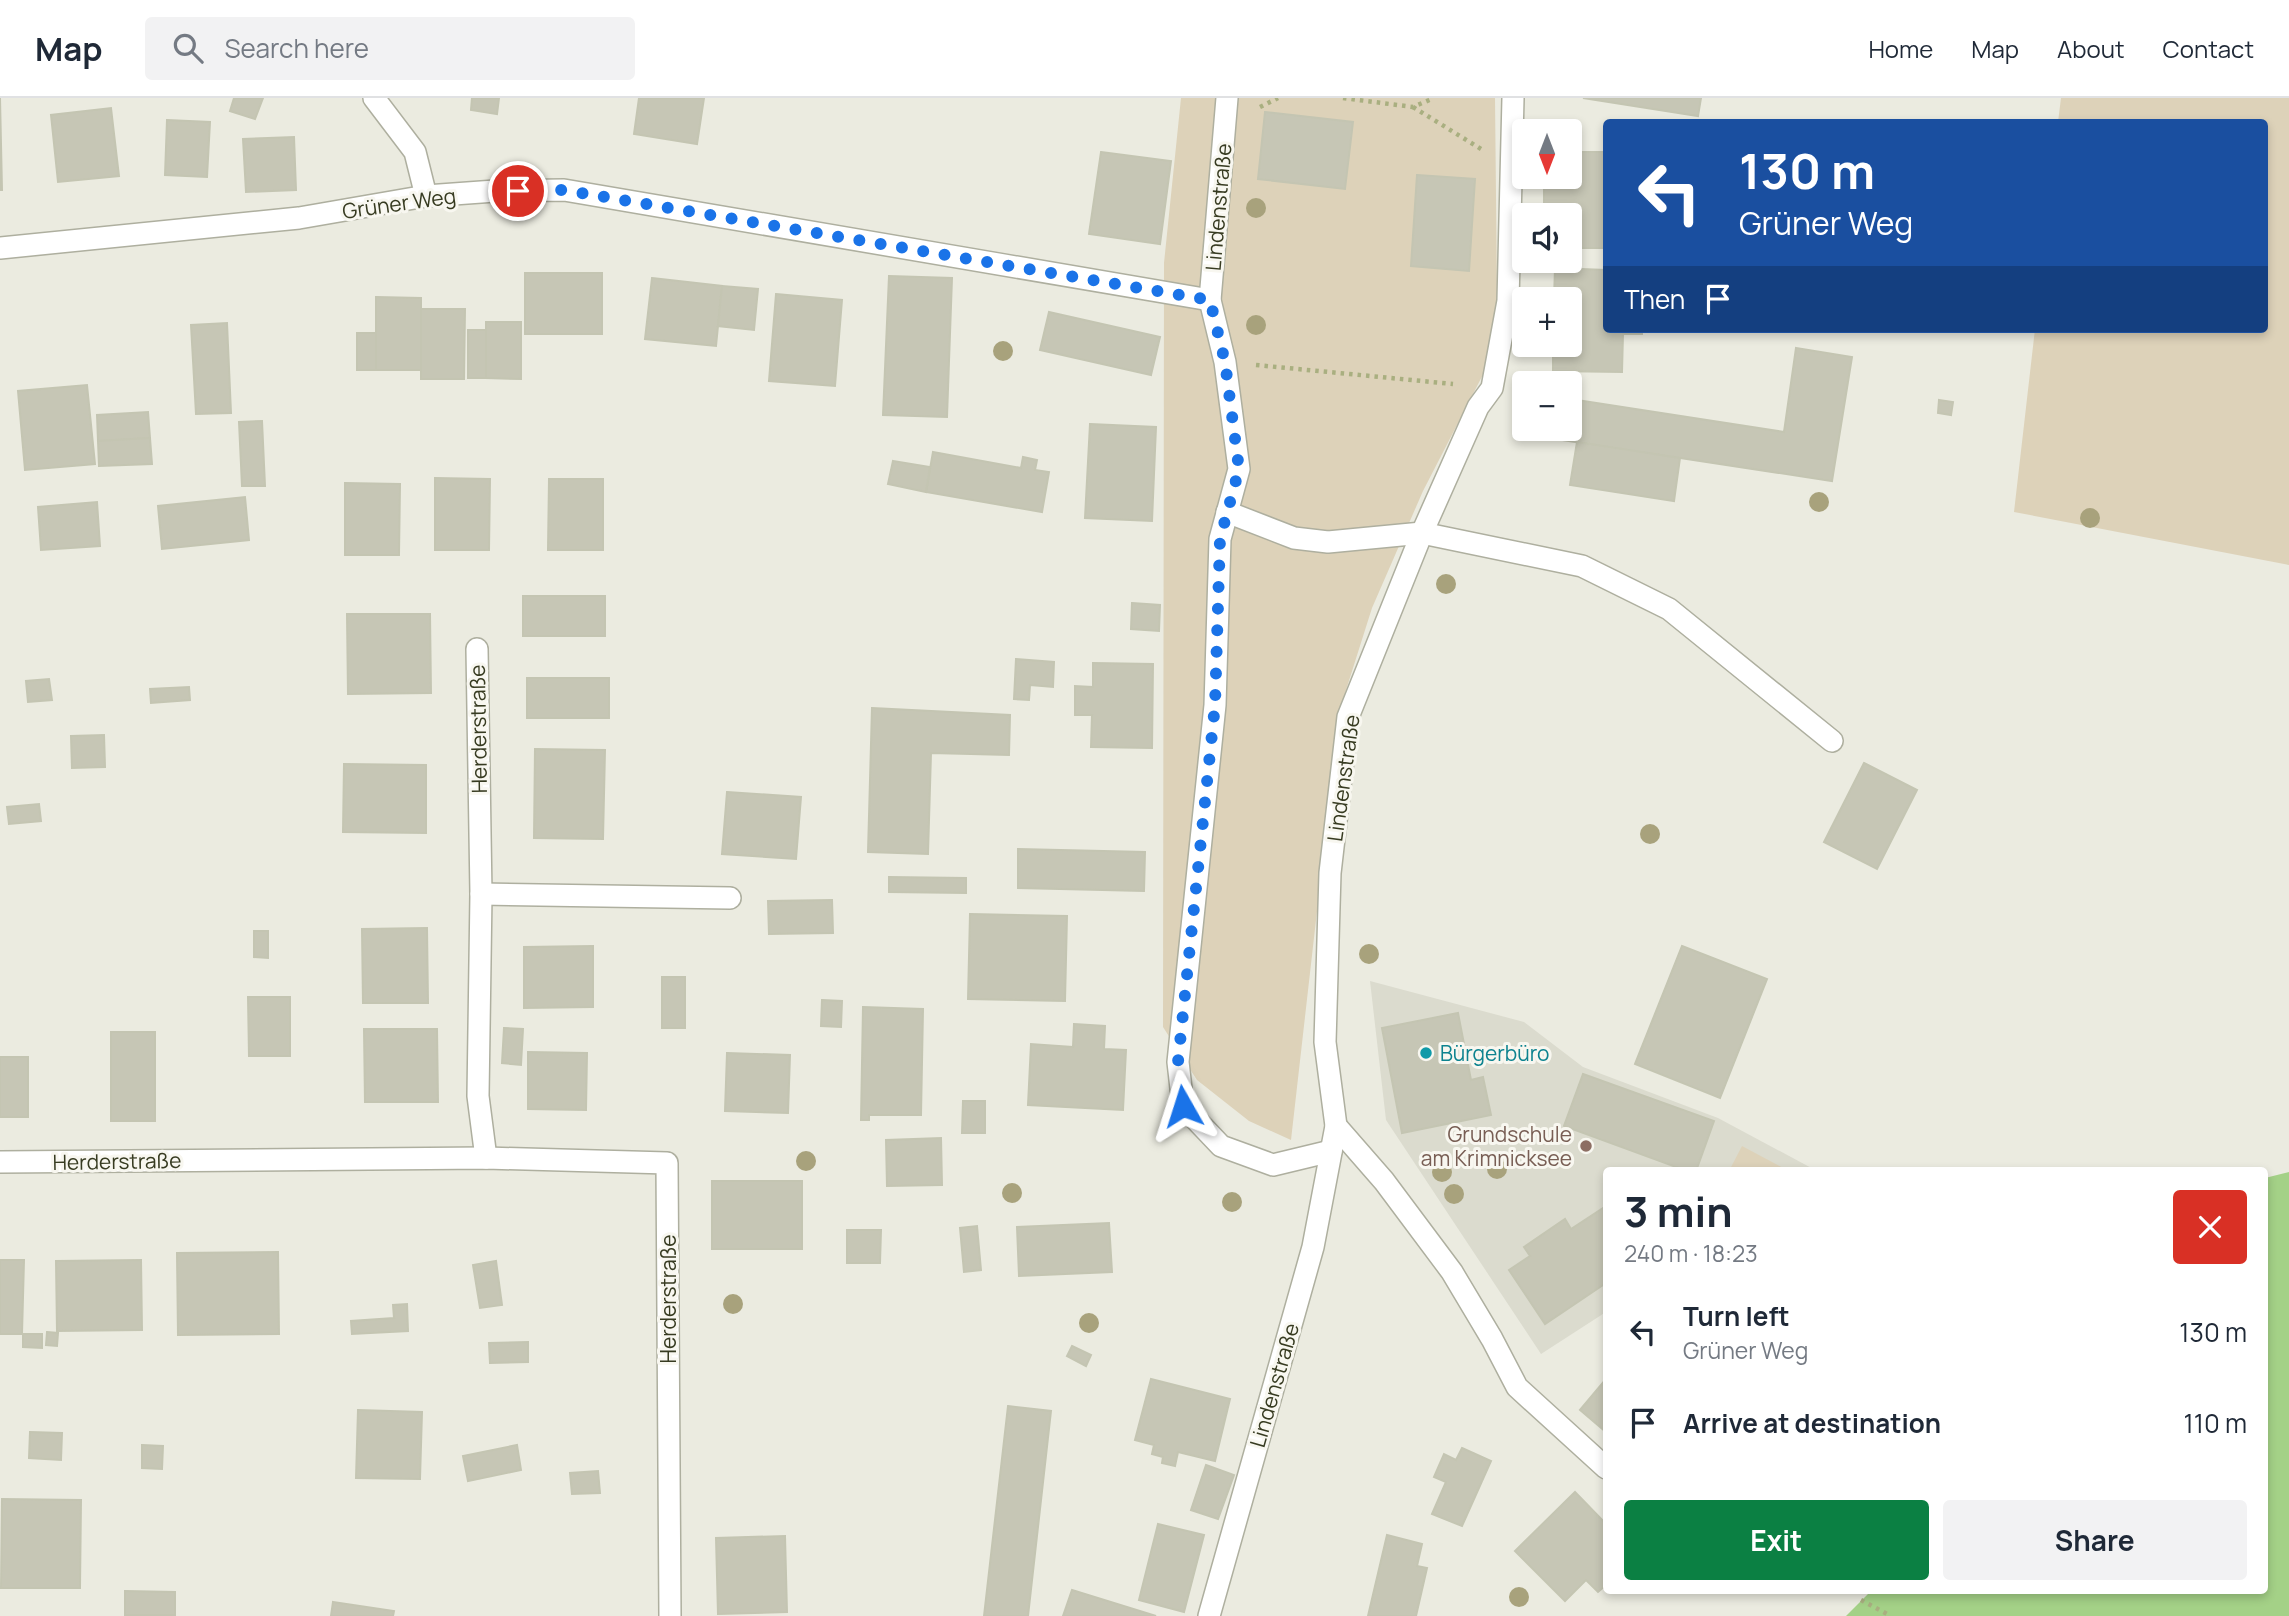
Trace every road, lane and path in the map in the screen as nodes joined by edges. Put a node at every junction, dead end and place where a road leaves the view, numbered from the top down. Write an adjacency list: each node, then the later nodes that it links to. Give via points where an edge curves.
1 (374, 98): 8 (street, via 415,152)
2 (1227, 98): 10 (street, Lindenstraße)
3 (1343, 98): 6 (path)
4 (1434, 98): 6 (path)
5 (1513, 98): 7 (street, Lindenstraße)
6 (1413, 107): 7 (path)
7 (1511, 168): 12 (street, Lindenstraße, via 1508,302)
8 (426, 196): 9 (street, Grüner Weg, via 299,218); 10 (street, Grüner Weg, via 564,190)
9 (0, 248)
10 (1210, 300): 11 (street, Lindenstraße)
11 (1225, 362): 12 (path); 13 (street, Lindenstraße, via 1239,469)
12 (1493, 387): 14 (street, Lindenstraße, via 1478,407)
13 (1227, 512): 14 (street, via 1294,538 1328,542); 20 (street, Lindenstraße, via 1220,539 1215,705 1178,1062 1183,1106 1221,1146 1273,1165)
14 (1422, 533): 16 (street, via 1582,566 1669,609); 19 (street, Lindenstraße, via 1348,718 1329,899 1325,1042)
15 (477, 649): 17 (street, Herderstraße)
16 (1832, 741)
17 (481, 894): 18 (street); 21 (street, Herderstraße, via 478,1096)
18 (730, 898)
19 (1336, 1126): 20 (street, Lindenstraße); 23 (street, via 1452,1272 1517,1387)
20 (1331, 1151): 26 (street, Lindenstraße, via 1313,1247)
21 (486, 1158): 22 (street, Herderstraße); 25 (street, Herderstraße, via 667,1163)
22 (0, 1162)
23 (1603, 1465)
24 (1861, 1600): 27 (path)
25 (670, 1616)
26 (1209, 1616)
27 (1891, 1616)

